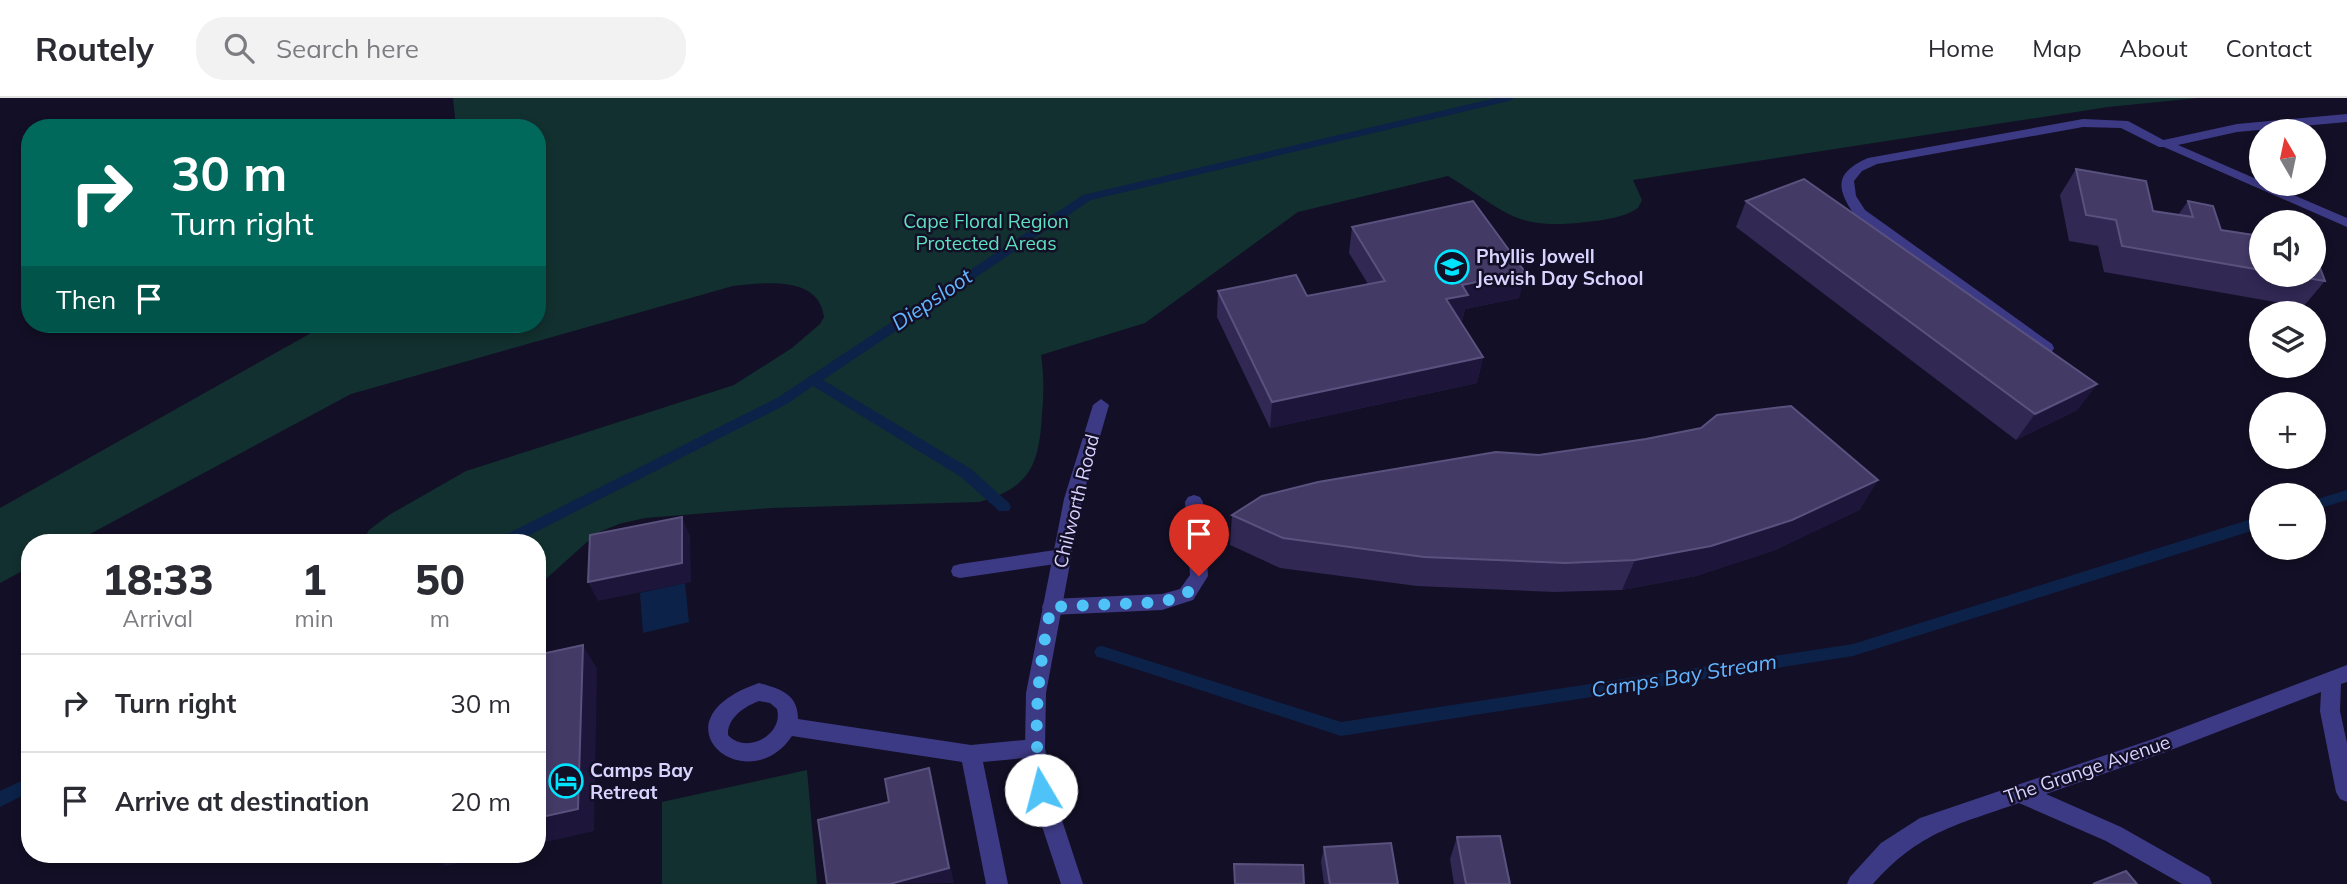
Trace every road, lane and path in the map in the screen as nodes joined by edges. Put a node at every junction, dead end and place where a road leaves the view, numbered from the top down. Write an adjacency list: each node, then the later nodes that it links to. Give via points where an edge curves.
1 (2347, 118): 2 (street, via 2237,128)
2 (2164, 144): 3 (street); 4 (street, via 2123,124 2062,124 1873,161 1857,168 1847,181 1849,196 1860,213)
3 (2347, 223)
4 (2046, 348)
5 (1101, 405): 7 (street, Chilworth Road, via 1073,499)
6 (1194, 502): 9 (street, via 1199,576 1186,595 1162,602)
7 (1062, 556): 8 (street); 9 (street, Chilworth Road)
8 (960, 571)
9 (1051, 607): 12 (street, Chilworth Road, via 1036,693)
10 (2339, 676): 14 (street, via 2330,711); 15 (street, The Grange Avenue)
11 (787, 726): 11 (street, via 789,712 779,697 760,692 733,693 718,726 724,744 743,752 768,748); 13 (street)
12 (1035, 748): 13 (street); 17 (street, Chilworth Road, via 1041,790)
13 (971, 754): 16 (street)
14 (2347, 792)
15 (2020, 794): 18 (street, The Grange Avenue, via 1928,825 1889,850); 19 (street, via 2090,820 2151,851)
16 (997, 884)
17 (1072, 884)
18 (1858, 884)
19 (2201, 884)

